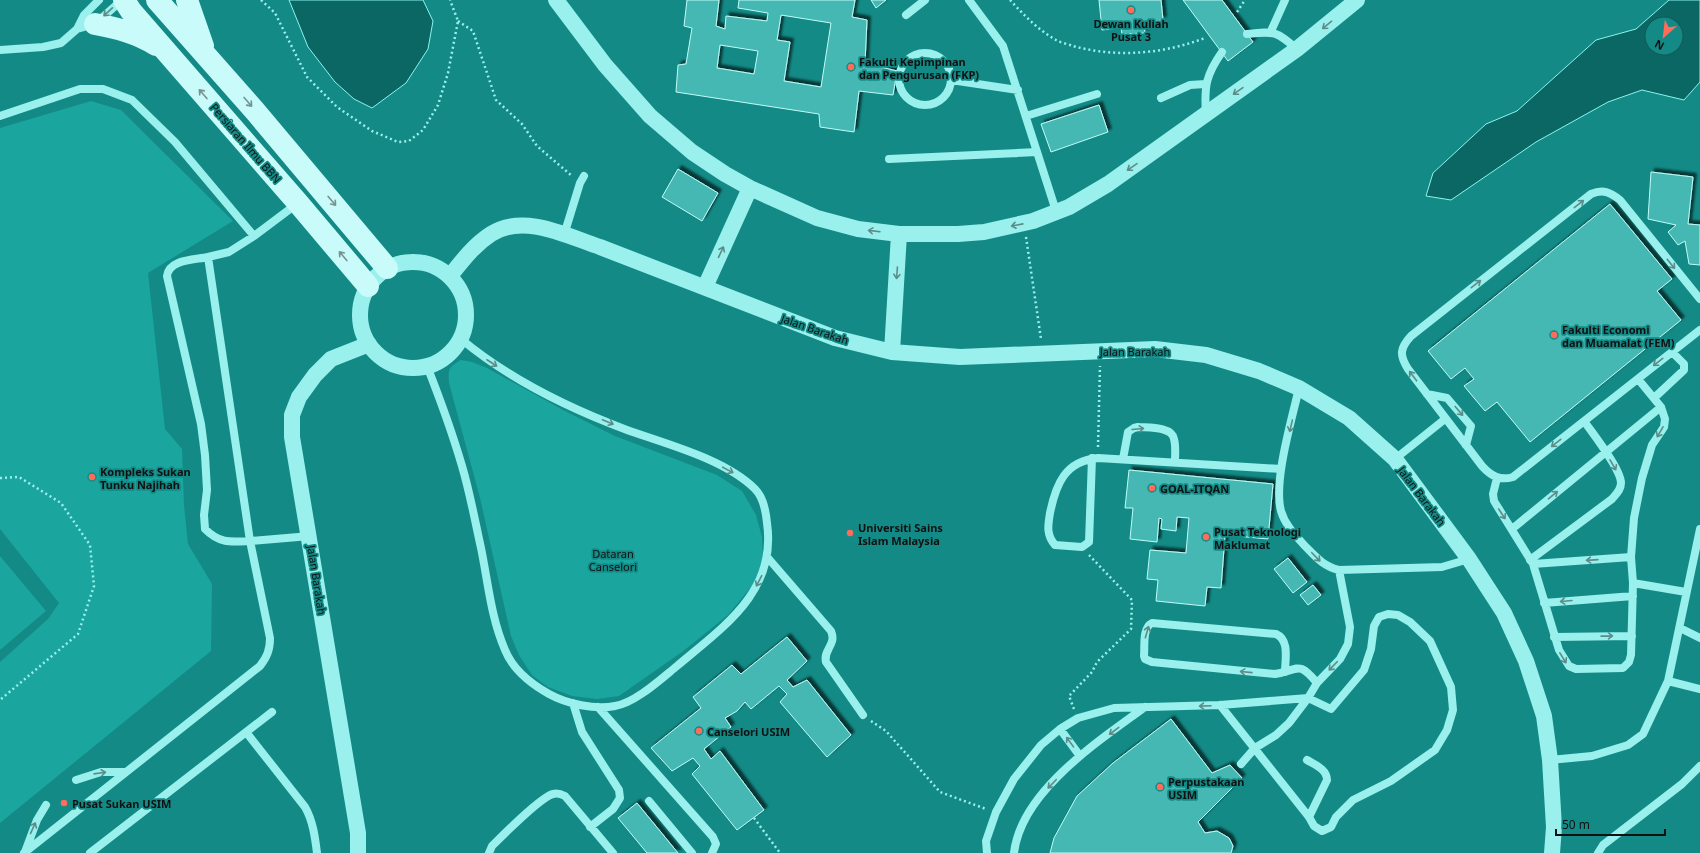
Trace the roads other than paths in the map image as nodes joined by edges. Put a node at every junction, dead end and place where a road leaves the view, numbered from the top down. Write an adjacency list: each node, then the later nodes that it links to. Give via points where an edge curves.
1 (99, 0): 11 (lane)
2 (123, 0): 11 (lane, one-way to 11); 18 (street, Persiaran Ilmu BBN)
3 (157, 0): 17 (street)
4 (187, 0): 17 (street)
5 (925, 0): 10 (lane)
6 (969, 0): 21 (lane, via 1003,46)
7 (1285, 0): 12 (lane)
8 (1357, 0): 14 (street, one-way to 14)
9 (560, 2): 30 (street, via 605,65 650,116 692,152)
10 (906, 14)
11 (85, 23): 15 (lane, via 61,43); 18 (street, via 116,27 143,37 158,46)
12 (1271, 31): 13 (lane); 14 (lane, via 1280,34)
13 (1247, 34)
14 (1297, 49): 24 (street, one-way to 24)
15 (0, 50)
16 (1222, 52): 20 (lane, via 1213,65)
17 (206, 53): 37 (street, one-way to 37)
18 (181, 69): 31 (street, Persiaran Ilmu BBN, one-way to 18)
19 (951, 80): 19 (lane, via 942,99 925,105 916,104 907,98 899,76 902,67 911,58 924,54 933,55 946,64); 21 (lane)
20 (1206, 84): 23 (lane, via 1190,85); 24 (lane)
21 (1018, 90): 26 (lane)
22 (1097, 94): 26 (lane)
23 (1161, 98)
24 (1206, 114): 32 (street, one-way to 32, via 1108,184)
25 (0, 116): 35 (lane, via 80,89 103,89 122,95 132,100 175,142)
26 (1026, 116): 27 (lane)
27 (1037, 152): 28 (lane); 32 (lane)
28 (889, 159)
29 (582, 179): 34 (lane)
30 (750, 188): 33 (street, one-way to 30, via 858,229 817,218); 40 (street, one-way to 30)
31 (298, 203): 35 (lane); 39 (street, Persiaran Ilmu BBN, one-way to 31)
32 (1056, 211): 33 (street, one-way to 33, via 1024,224 984,232)
33 (899, 234): 45 (street, one-way to 45)
34 (564, 235): 38 (street, Jalan Barakah, via 525,225 507,227 491,234 469,253); 40 (street, Jalan Barakah)
35 (254, 236): 36 (lane, via 229,252)
36 (208, 257): 66 (lane); 66 (lane, via 177,263 167,276 202,432 207,490 205,529 228,542)
37 (387, 268): 38 (street, via 403,262 420,262 436,266); 39 (street)
38 (450, 276): 43 (street, via 461,290 466,306 466,323)
39 (368, 286): 44 (street, via 362,300 360,315 362,330)
40 (705, 287): 45 (street, Jalan Barakah, via 835,338)
41 (1700, 300): 50 (lane, one-way to 41, via 1402,360 1402,350 1411,336 1591,194 1608,192 1620,200)
42 (1700, 330): 46 (lane)
43 (461, 339): 47 (street, via 453,351 441,361); 68 (lane, one-way to 68, via 506,372 570,406 624,429 700,456 732,472 757,490 766,510 769,533)
44 (369, 344): 47 (street, via 380,356 395,365 411,368); 65 (street, Jalan Barakah, via 331,359 299,397 292,415 292,437)
45 (892, 352): 49 (street, Jalan Barakah, via 960,357 1155,349 1206,355 1260,371)
46 (1672, 352): 48 (lane, one-way to 48); 51 (lane, via 1684,364 1684,370)
47 (427, 366): 85 (lane, via 463,468 495,621 505,652 530,682 551,695)
48 (1638, 379): 51 (lane); 54 (lane)
49 (1299, 388): 59 (street, Jalan Barakah, via 1349,418); 61 (lane, one-way to 61)
50 (1427, 394): 53 (lane); 55 (lane, one-way to 55, via 1448,398 1471,426)
51 (1654, 398): 52 (lane)
52 (1661, 407): 56 (lane); 67 (lane, one-way to 67, via 1665,419 1664,427 1652,446 1642,478 1634,518)
53 (1444, 419): 55 (lane); 59 (lane)
54 (1584, 421): 56 (lane); 62 (lane, one-way to 62, via 1513,477)
55 (1466, 445): 62 (lane, via 1488,473)
56 (1606, 452): 63 (lane, one-way to 56); 70 (lane, one-way to 70, via 1621,482 1617,494)
57 (1095, 458): 57 (lane, via 1089,542 1082,547 1055,545 1048,532 1054,493 1066,472 1086,459); 58 (lane)
58 (1123, 459): 60 (lane); 60 (lane, one-way to 60, via 1128,432 1138,427 1163,430 1171,434 1174,438)
59 (1395, 459): 69 (street, Jalan Barakah)
60 (1174, 461): 61 (lane)
61 (1281, 469): 71 (lane, one-way to 71, via 1280,502 1287,525 1322,564)
62 (1497, 478): 63 (lane, one-way to 63, via 1494,501)
63 (1512, 528): 70 (lane)
64 (1700, 529): 73 (lane)
65 (310, 536): 66 (lane); 108 (street, Jalan Barakah, via 357,826)
66 (250, 541): 99 (lane, via 269,628 270,647 267,657 260,666)
67 (1631, 557): 70 (lane, one-way to 70); 72 (lane)
68 (768, 558): 87 (lane, one-way to 87, via 752,594 731,620 634,698 616,706); 90 (lane, via 831,631 833,641 826,655 826,662)
69 (1469, 559): 71 (lane, via 1442,567); 96 (street, Jalan Barakah, via 1504,613 1526,661 1544,716)
70 (1531, 562): 75 (lane)
71 (1339, 570): 82 (lane, one-way to 82, via 1350,627 1348,644 1340,659)
72 (1633, 583): 73 (lane); 74 (lane)
73 (1686, 592): 76 (lane)
74 (1633, 596): 75 (lane, one-way to 75); 77 (lane)
75 (1544, 603): 78 (lane)
76 (1680, 628): 79 (lane); 81 (lane)
77 (1632, 636): 78 (lane, one-way to 77); 78 (lane, one-way to 77, via 1559,650 1573,668 1618,669 1626,665 1631,655)
78 (1554, 637)
79 (1700, 638)
80 (1284, 672): 80 (lane, one-way to 80, via 1275,674 1152,662 1144,656 1146,630 1152,623 1276,634 1281,636 1285,643); 82 (lane, via 1294,668 1303,669)
81 (1668, 681): 83 (lane); 96 (lane, via 1643,734 1628,745 1592,756)
82 (1317, 683): 84 (lane)
83 (1700, 689)
84 (1308, 698): 86 (lane); 93 (lane, via 1289,723); 103 (lane, via 1331,709 1364,670 1371,649 1374,626 1379,617 1388,614 1398,615 1410,622 1430,641 1450,687 1454,710 1447,730 1435,750 1420,762 1391,781 1353,800 1327,830 1317,830)
85 (573, 703): 87 (lane); 104 (lane, via 582,732 619,790 620,798 613,809)
86 (1220, 705): 88 (lane, one-way to 88); 93 (lane)
87 (598, 707): 112 (lane, via 713,837 716,844)
88 (1145, 707): 91 (lane, via 1114,708 1078,718); 94 (lane, one-way to 94)
89 (272, 712): 92 (lane)
90 (863, 715)
91 (1060, 729): 94 (lane, one-way to 91); 113 (lane, via 1041,745 1014,779 996,812 986,841)
92 (246, 732): 106 (lane); 107 (lane, via 305,807 314,830)
93 (1255, 748): 97 (lane); 103 (lane)
94 (1080, 756): 114 (lane, one-way to 114, via 1040,797 1024,821)
95 (1307, 760): 103 (lane, via 1327,776)
96 (1550, 760): 115 (street, Jalan Barakah, via 1554,827)
97 (1241, 764)
98 (1700, 766): 116 (lane, via 1682,784 1603,845)
99 (126, 772): 100 (lane, one-way to 99, via 101,772); 105 (lane)
100 (76, 780)
101 (649, 801): 111 (lane)
102 (46, 805): 105 (lane, one-way to 102)
103 (1309, 817)
104 (590, 827): 109 (lane, via 565,796 553,794 503,835); 110 (lane)
105 (24, 853)
106 (90, 853)
107 (317, 853)
108 (358, 853)
109 (489, 853)
110 (613, 853)
111 (692, 853)
112 (712, 853)
113 (987, 853)
114 (1014, 853)
115 (1552, 853)
116 (1598, 853)

